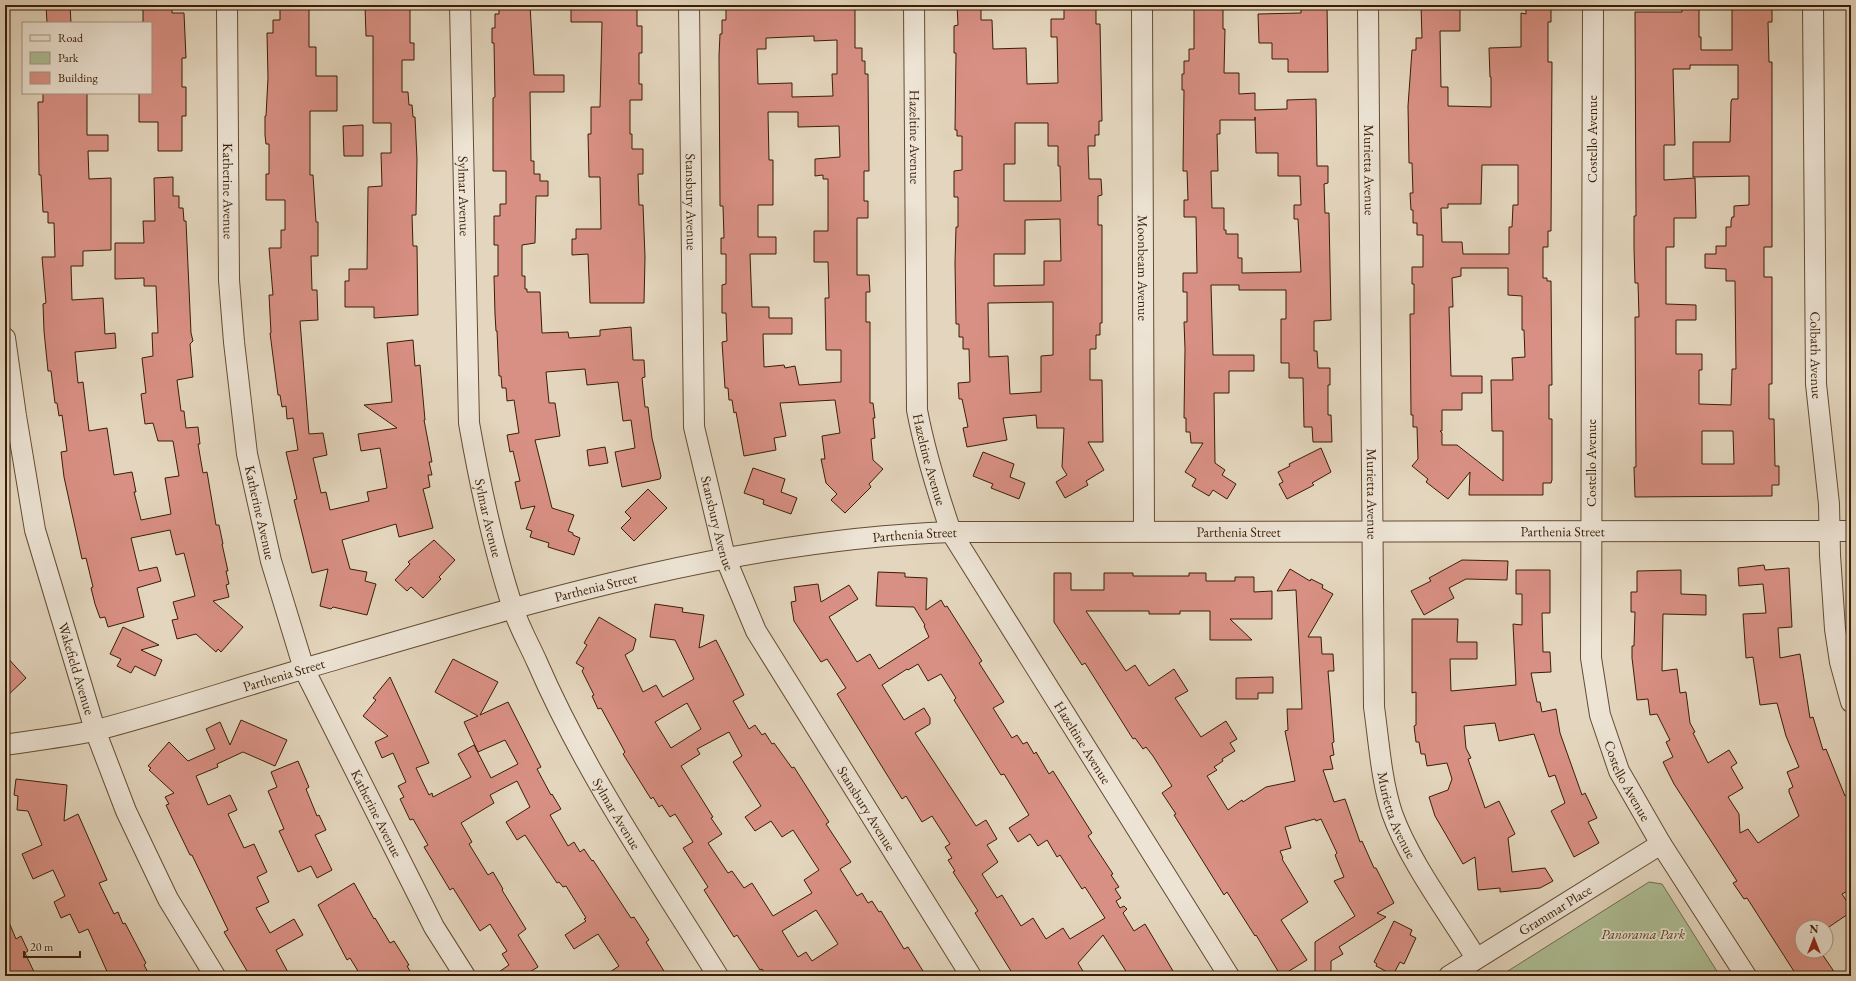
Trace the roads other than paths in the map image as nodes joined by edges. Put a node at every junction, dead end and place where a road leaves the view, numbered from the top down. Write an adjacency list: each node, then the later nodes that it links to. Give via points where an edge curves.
1 (228, 5): 18 (street, Katherine Avenue, via 229,280 240,405 247,454 271,561)
2 (460, 5): 17 (street, Sylmar Avenue, via 469,423 478,476)
3 (689, 5): 16 (street, Stansbury Avenue, via 694,427)
4 (914, 5): 14 (street, Hazeltine Avenue, via 917,410 926,454)
5 (1142, 5): 10 (street, Moonbeam Avenue)
6 (1368, 5): 15 (street, Murietta Avenue)
7 (1593, 5): 11 (street, Costello Avenue)
8 (1813, 5): 12 (street, Colbath Avenue, via 1816,384)
9 (5, 338): 20 (street, Wakefield Avenue, via 35,530)
10 (1144, 531): 14 (street, Parthenia Street); 15 (street, Parthenia Street)
11 (1591, 531): 12 (street, Parthenia Street); 15 (street, Parthenia Street); 22 (street, Costello Avenue, via 1591,658 1600,715 1619,770)
12 (1830, 531): 13 (street, Parthenia Street); 19 (street, Colbath Avenue, via 1835,629 1840,662)
13 (1851, 531)
14 (951, 532): 16 (street, Parthenia Street, via 915,533 809,544); 28 (street, Hazeltine Avenue)
15 (1372, 533): 23 (street, Murietta Avenue, via 1374,707 1382,767 1392,813 1415,860)
16 (725, 557): 17 (street, Parthenia Street, via 562,594); 27 (street, Stansbury Avenue, via 756,631)
17 (514, 609): 18 (street, Parthenia Street); 26 (street, Sylmar Avenue, via 551,695 593,774)
18 (304, 669): 20 (street, Parthenia Street); 25 (street, Katherine Avenue, via 434,927)
19 (1851, 702)
20 (95, 730): 21 (street, Parthenia Street); 24 (street, Wakefield Avenue, via 126,811 168,899)
21 (5, 745)
22 (1661, 844): 23 (street, Grammar Place); 30 (street, Costello Avenue)
23 (1476, 958): 29 (street, Grammar Place)
24 (215, 976)
25 (465, 976)
26 (718, 976)
27 (971, 976)
28 (1229, 976)
29 (1449, 976)
30 (1746, 976)

